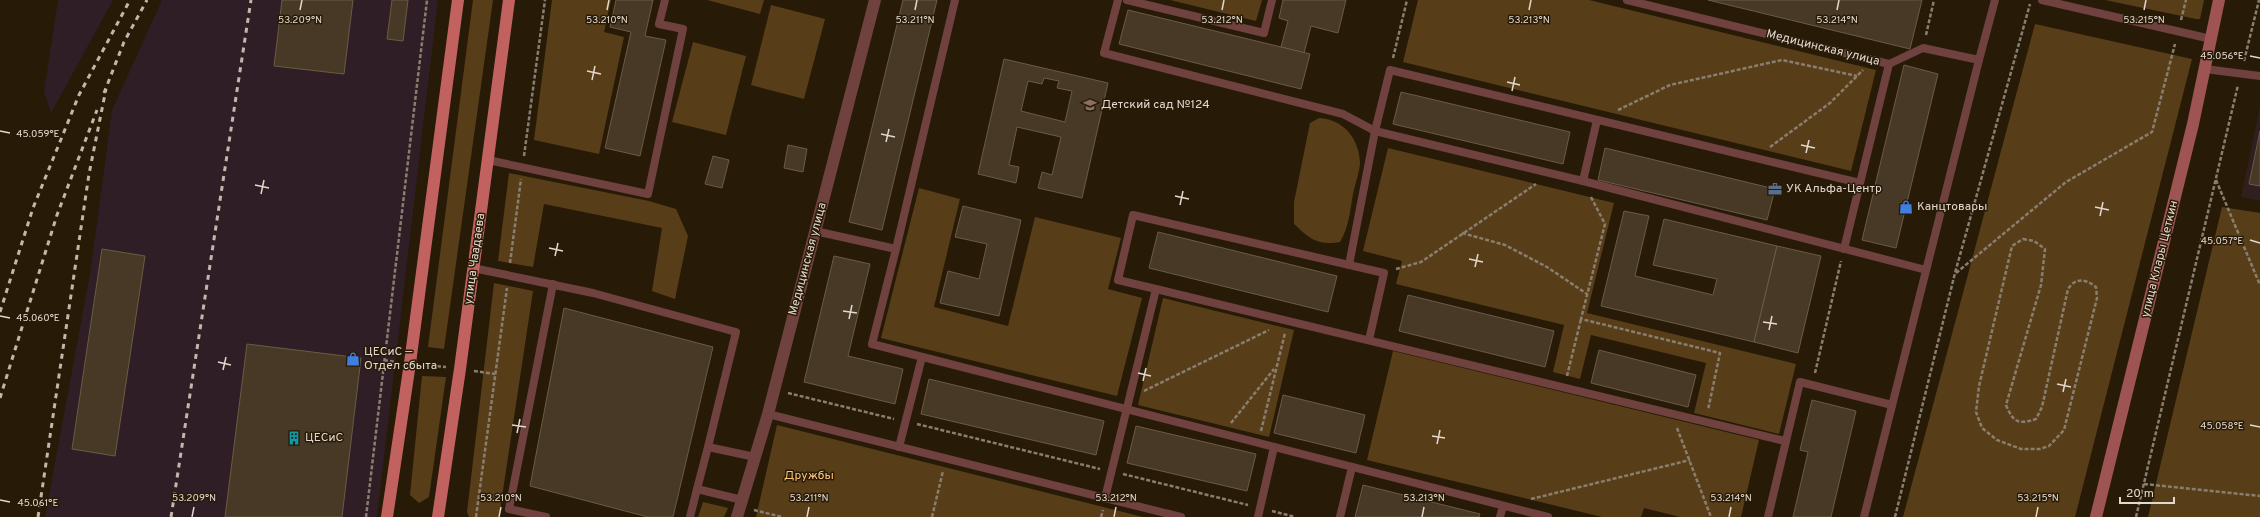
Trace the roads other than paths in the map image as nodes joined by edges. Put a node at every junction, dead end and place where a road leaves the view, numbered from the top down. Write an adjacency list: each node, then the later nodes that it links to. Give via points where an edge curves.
1 (458, 0): 47 (main road)
2 (509, 0): 20 (main road, улица Чаадаева)
3 (665, 0): 20 (lane, via 660,24 683,29 648,194)
4 (875, 0): 23 (street, Медицинская улица)
5 (955, 0): 24 (lane)
6 (1118, 0): 19 (lane, via 1104,53 1343,114)
7 (1127, 0): 8 (lane, via 1264,34)
8 (1272, 0)
9 (1627, 0): 15 (lane, Медицинская улица)
10 (1994, 0): 14 (lane)
11 (2042, 0): 13 (lane)
12 (2219, 0): 13 (main road, улица Клары Цеткин)
13 (2211, 39): 16 (main road, улица Клары Цеткин)
14 (1979, 60): 15 (lane, Медицинская улица, via 1923,48); 28 (lane)
15 (1889, 64): 22 (lane)
16 (2205, 69): 17 (lane); 57 (main road, улица Клары Цеткин)
17 (2260, 76)
18 (1597, 120): 19 (lane, via 1390,70); 21 (lane); 22 (lane)
19 (1375, 131): 21 (lane); 26 (lane)
20 (488, 160): 27 (main road, улица Чаадаева)
21 (1583, 181): 25 (lane)
22 (1860, 183): 25 (lane)
23 (815, 231): 24 (lane); 35 (street, Медицинская улица)
24 (896, 249): 32 (lane, via 872,344)
25 (1844, 249): 28 (lane)
26 (1348, 264): 30 (lane, via 1133,215 1118,280); 31 (lane, via 1384,273)
27 (473, 268): 29 (lane); 48 (main road, улица Чаадаева)
28 (1926, 270): 33 (lane)
29 (553, 284): 37 (lane, via 736,332); 49 (lane, via 509,509)
30 (1156, 289): 31 (lane); 34 (lane)
31 (1369, 340): 36 (lane)
32 (922, 357): 34 (lane); 38 (lane)
33 (1892, 405): 36 (lane, via 1800,382); 56 (lane)
34 (1125, 409): 39 (lane); 43 (lane)
35 (768, 414): 38 (lane); 40 (street, Медицинская улица)
36 (1785, 441): 55 (lane)
37 (708, 447): 40 (lane); 42 (lane)
38 (899, 447): 43 (lane)
39 (1274, 447): 41 (lane); 52 (lane)
40 (755, 457): 45 (street, Медицинская улица)
41 (1352, 467): 44 (lane); 53 (lane)
42 (697, 489): 45 (lane); 50 (lane)
43 (1105, 498): 51 (lane)
44 (1503, 506): 46 (lane); 54 (lane)
45 (740, 508)
46 (1543, 516)
47 (387, 517)
48 (438, 517)
49 (546, 517)
50 (690, 517)
51 (1181, 517)
52 (1258, 517)
53 (1340, 517)
54 (1500, 517)
55 (1768, 517)
56 (1864, 517)
57 (2096, 517)

